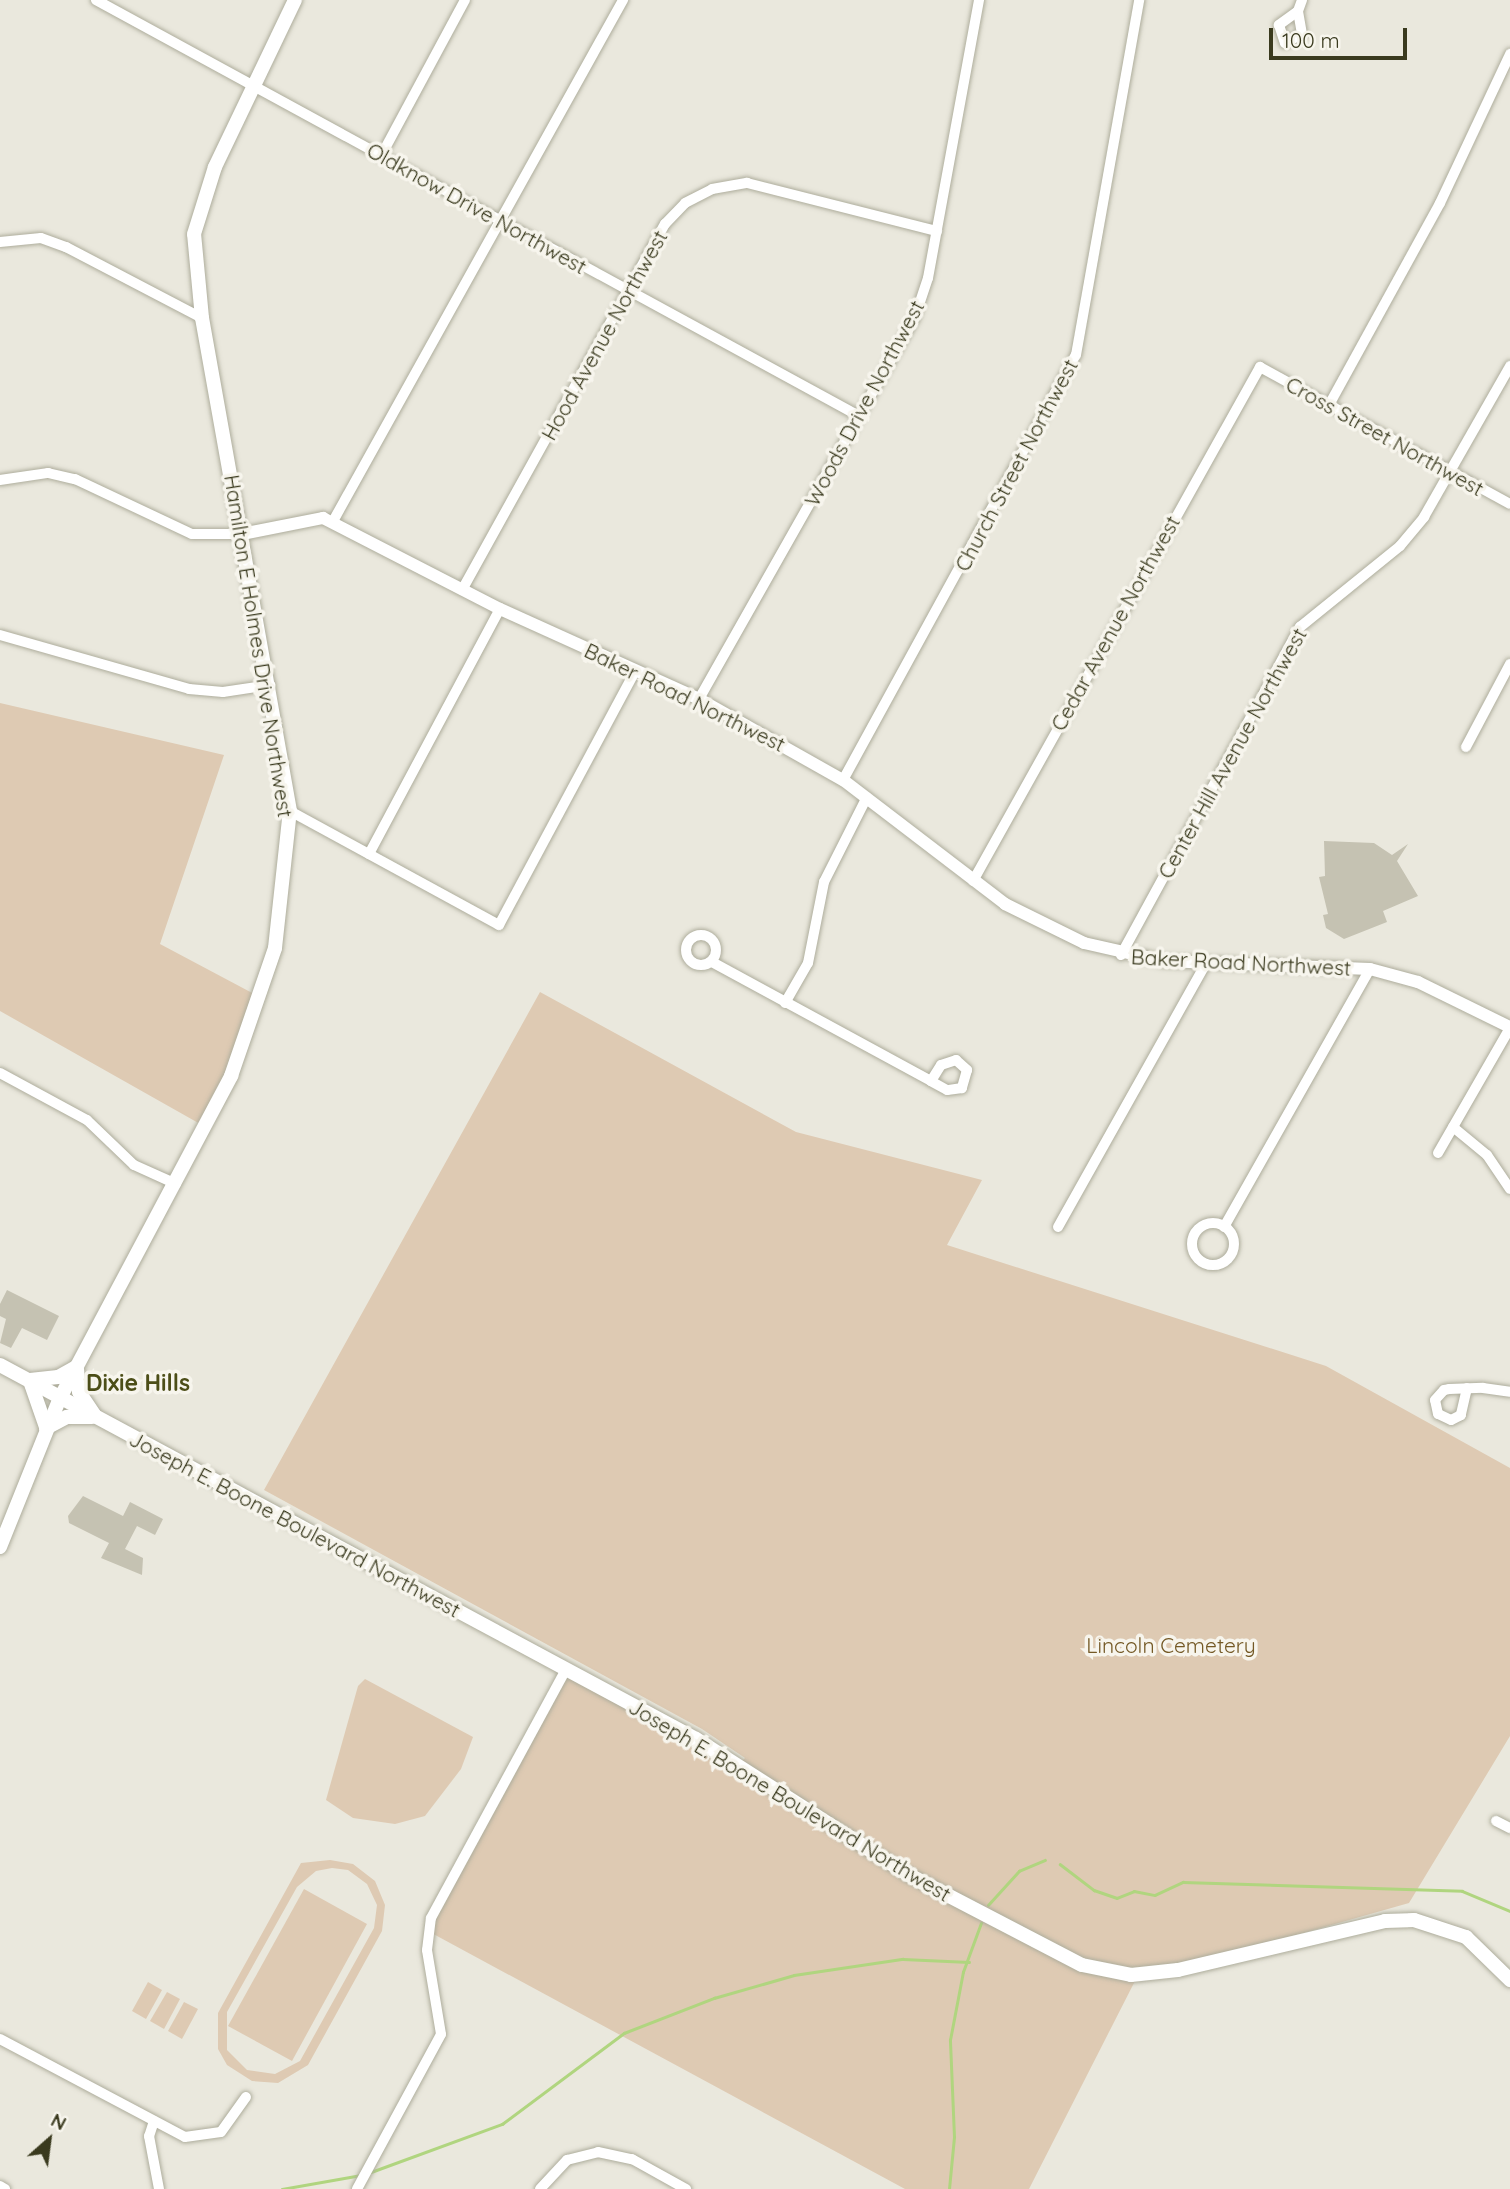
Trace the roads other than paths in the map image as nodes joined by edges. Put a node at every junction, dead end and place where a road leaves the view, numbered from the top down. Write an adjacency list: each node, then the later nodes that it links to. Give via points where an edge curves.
1 (295, 0): 10 (main road, Hamilton E Holmes Drive Northwest)
2 (466, 0): 11 (street)
3 (623, 0): 12 (street)
4 (979, 0): 13 (street, Woods Drive Northwest)
5 (1139, 0): 34 (street, Church Street Northwest, via 1076,355)
6 (1302, 0): 8 (street)
7 (100, 1): 10 (street, Oldknow Drive Northwest)
8 (1298, 11)
9 (1510, 54): 19 (street, via 1440,203)
10 (253, 86): 11 (street, Oldknow Drive Northwest); 16 (main road, Hamilton E Holmes Drive Northwest, via 215,167 194,234)
11 (382, 156): 12 (street, Oldknow Drive Northwest)
12 (500, 220): 15 (street, Oldknow Drive Northwest); 24 (street)
13 (937, 230): 15 (street, Hood Avenue Northwest, via 766,186 727,185 698,195 674,214); 20 (street, Woods Drive Northwest, via 915,317)
14 (0, 242): 16 (street, via 41,238 66,247)
15 (628, 290): 20 (street, Oldknow Drive Northwest); 26 (street, Hood Avenue Northwest)
16 (202, 318): 25 (main road, Hamilton E Holmes Drive Northwest)
17 (1510, 366): 21 (street, Center Hill Avenue Northwest)
18 (1260, 367): 19 (street, Cross Street Northwest); 38 (street, Cedar Avenue Northwest)
19 (1329, 405): 21 (street, Cross Street Northwest)
20 (859, 416): 32 (street, Woods Drive Northwest)
21 (1452, 472): 23 (street, Cross Street Northwest); 39 (street, Center Hill Avenue Northwest, via 1400,546 1300,628)
22 (0, 480): 25 (street, Baker Road Northwest, via 48,473 75,479 192,534)
23 (1510, 504)
24 (332, 523): 25 (street, Baker Road Northwest, via 323,518); 26 (street, Baker Road Northwest)
25 (242, 534): 31 (main road, Hamilton E Holmes Drive Northwest)
26 (462, 590): 27 (street, Baker Road Northwest)
27 (500, 610): 30 (street, Baker Road Northwest); 37 (street)
28 (0, 635): 31 (street, via 189,689 223,692)
29 (1510, 664): 33 (street)
30 (635, 671): 32 (street, Baker Road Northwest); 37 (street, via 499,925)
31 (270, 685): 36 (main road, Hamilton E Holmes Drive Northwest)
32 (699, 699): 34 (street, Baker Road Northwest)
33 (1466, 747)
34 (844, 780): 35 (street, Baker Road Northwest)
35 (867, 797): 38 (street, Baker Road Northwest); 43 (street, via 824,882 808,963)
36 (290, 811): 37 (street); 49 (main road, Hamilton E Holmes Drive Northwest, via 283,906 263,994 231,1076)
37 (369, 854)
38 (972, 881): 39 (street, Baker Road Northwest, via 1043,925)
39 (1121, 955): 41 (street, Baker Road Northwest)
40 (712, 962): 43 (street)
41 (1207, 962): 42 (street, Baker Road Northwest); 51 (street)
42 (1370, 969): 44 (street, Baker Road Northwest, via 1418,982); 52 (street)
43 (785, 1003): 46 (street)
44 (1510, 1027): 47 (street)
45 (0, 1073): 49 (street, via 87,1120 134,1165)
46 (931, 1081)
47 (1453, 1127): 48 (street); 50 (street, via 1487,1155)
48 (1438, 1153)
49 (176, 1184): 54 (main road, Hamilton E Holmes Drive Northwest)
50 (1510, 1189)
51 (1058, 1227)
52 (1224, 1227): 52 (street, via 1211,1223 1195,1234 1193,1248 1205,1263 1219,1265 1233,1251 1233,1237)
53 (0, 1365): 55 (main road, Joseph E. Boone Boulevard Northwest)
54 (77, 1366): 55 (main road, via 58,1377); 58 (main road, Hamilton E Holmes Drive Northwest); 59 (main road, via 79,1392)
55 (28, 1380): 58 (main road, Joseph E. Boone Boulevard Northwest); 60 (main road, via 41,1402)
56 (1466, 1388): 57 (street)
57 (1510, 1392)
58 (60, 1398): 59 (main road, Joseph E. Boone Boulevard Northwest); 60 (main road, Hamilton E Holmes Drive Northwest)
59 (97, 1418): 60 (main road, via 67,1417); 62 (main road, Joseph E. Boone Boulevard Northwest)
60 (46, 1428): 61 (main road, Hamilton E Holmes Drive Northwest)
61 (0, 1547)
62 (566, 1669): 65 (main road, Joseph E. Boone Boulevard Northwest, via 696,1739 907,1874 1083,1965 1131,1975 1178,1970 1385,1921 1414,1920 1466,1937); 72 (street, via 431,1918 427,1950 441,2034)
63 (1496, 1821): 64 (street)
64 (1510, 1828)
65 (1510, 1980)
66 (0, 2039): 68 (street)
67 (246, 2097): 68 (street, via 230,2125 209,2138 186,2137)
68 (154, 2121): 71 (street, via 149,2136)
69 (0, 2186): 70 (street)
70 (5, 2189)
71 (159, 2189)
72 (357, 2189)
73 (540, 2189): 74 (street, via 567,2160 598,2152 632,2160)
74 (686, 2189)

